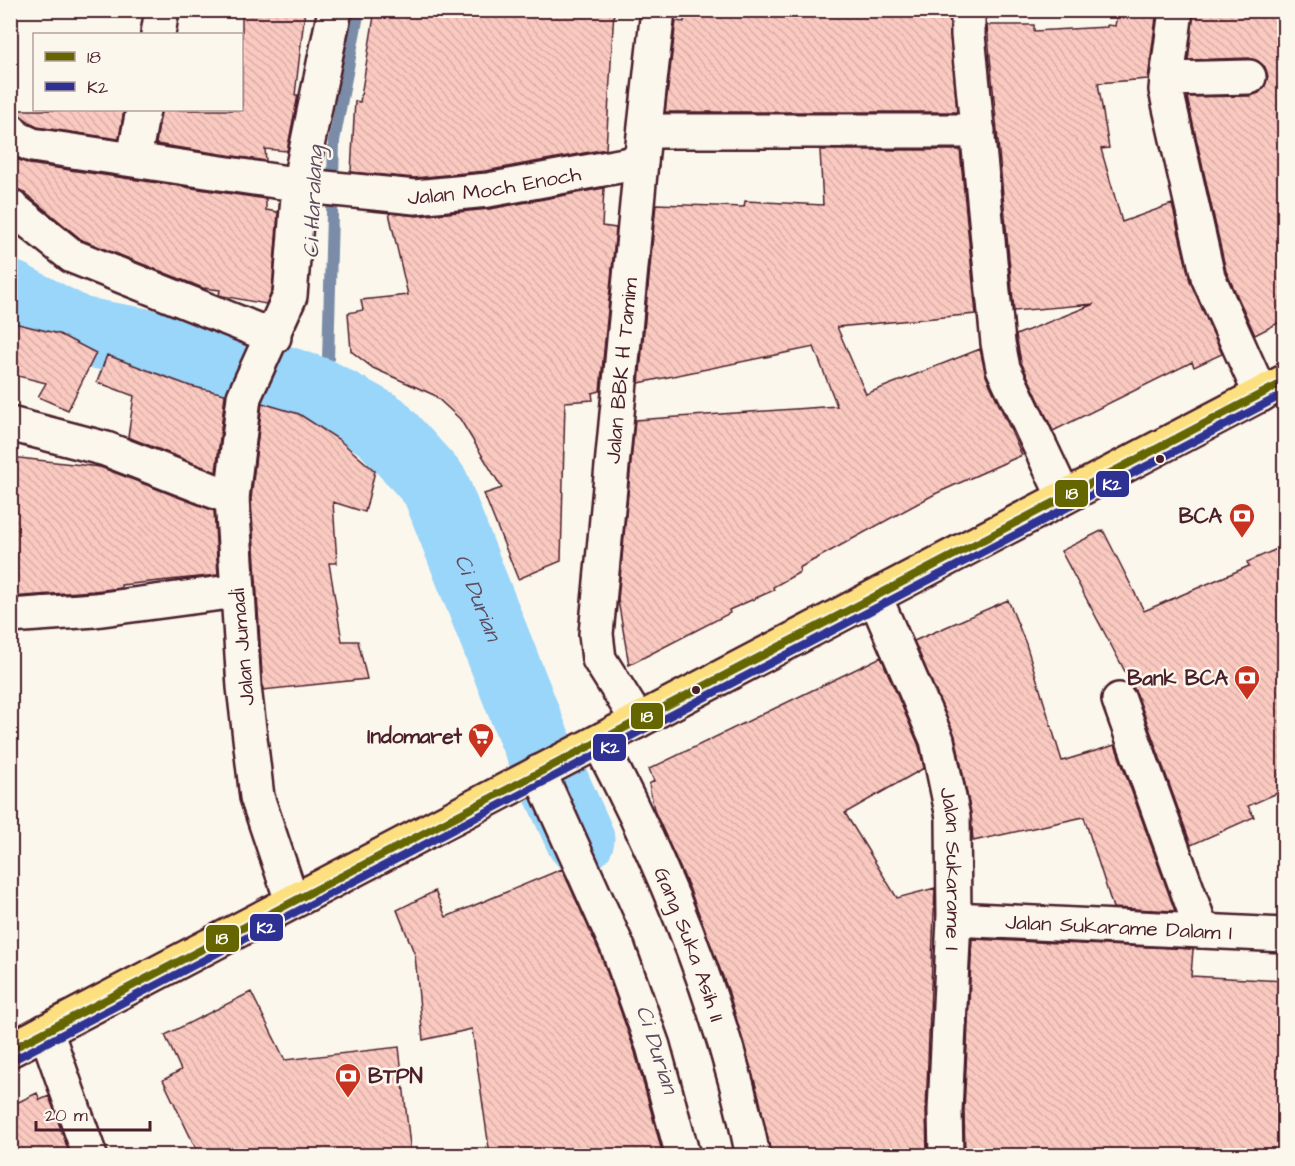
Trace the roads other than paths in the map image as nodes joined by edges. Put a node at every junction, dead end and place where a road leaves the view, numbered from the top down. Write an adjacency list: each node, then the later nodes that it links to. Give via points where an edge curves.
1 (162, 10): 6 (street)
2 (335, 10): 14 (street, Jalan Jumadi)
3 (658, 10): 12 (street, Jalan BBK H Tamim)
4 (968, 10): 11 (street)
5 (1176, 10): 8 (street)
6 (158, 33)
7 (1249, 77): 8 (street)
8 (1167, 79): 17 (street, via 1182,168 1208,276)
9 (143, 111): 13 (street)
10 (10, 130): 13 (street, Jalan Moch Enoch, via 32,145)
11 (978, 131): 12 (street, Jalan Moch Enoch); 19 (street, via 1003,368)
12 (643, 146): 14 (street, Jalan Moch Enoch, via 467,192 415,197); 25 (street, Jalan BBK H Tamim, via 596,634 599,659)
13 (134, 158): 14 (street, Jalan Moch Enoch)
14 (320, 187): 16 (street, Jalan Jumadi, via 290,296)
15 (10, 206): 16 (street, via 72,256)
16 (273, 337): 20 (street, Jalan Jumadi, via 244,397)
17 (1273, 388): 19 (main road)
18 (10, 424): 20 (street, via 106,449)
19 (1064, 497): 22 (main road)
20 (232, 498): 21 (street, Jalan Jumadi)
21 (237, 591): 23 (street, via 95,610); 27 (street, Jalan Jumadi, via 257,797)
22 (875, 597): 25 (main road); 28 (street, Jalan Sukarame I, via 937,740 953,817)
23 (10, 616)
24 (1119, 700): 29 (street)
25 (638, 721): 26 (main road)
26 (564, 760): 27 (main road); 34 (street); 35 (street, Gang Suka Asih II, via 641,822 714,1002)
27 (292, 901): 31 (main road)
28 (954, 919): 29 (street, Jalan Sukarame Dalam I); 36 (street, Jalan Sukarame I)
29 (1202, 931): 30 (street, Jalan Sukarame Dalam I)
30 (1284, 935)
31 (46, 1031): 32 (main road); 33 (street)
32 (10, 1050)
33 (90, 1155)
34 (683, 1155)
35 (753, 1155)
36 (946, 1155)

